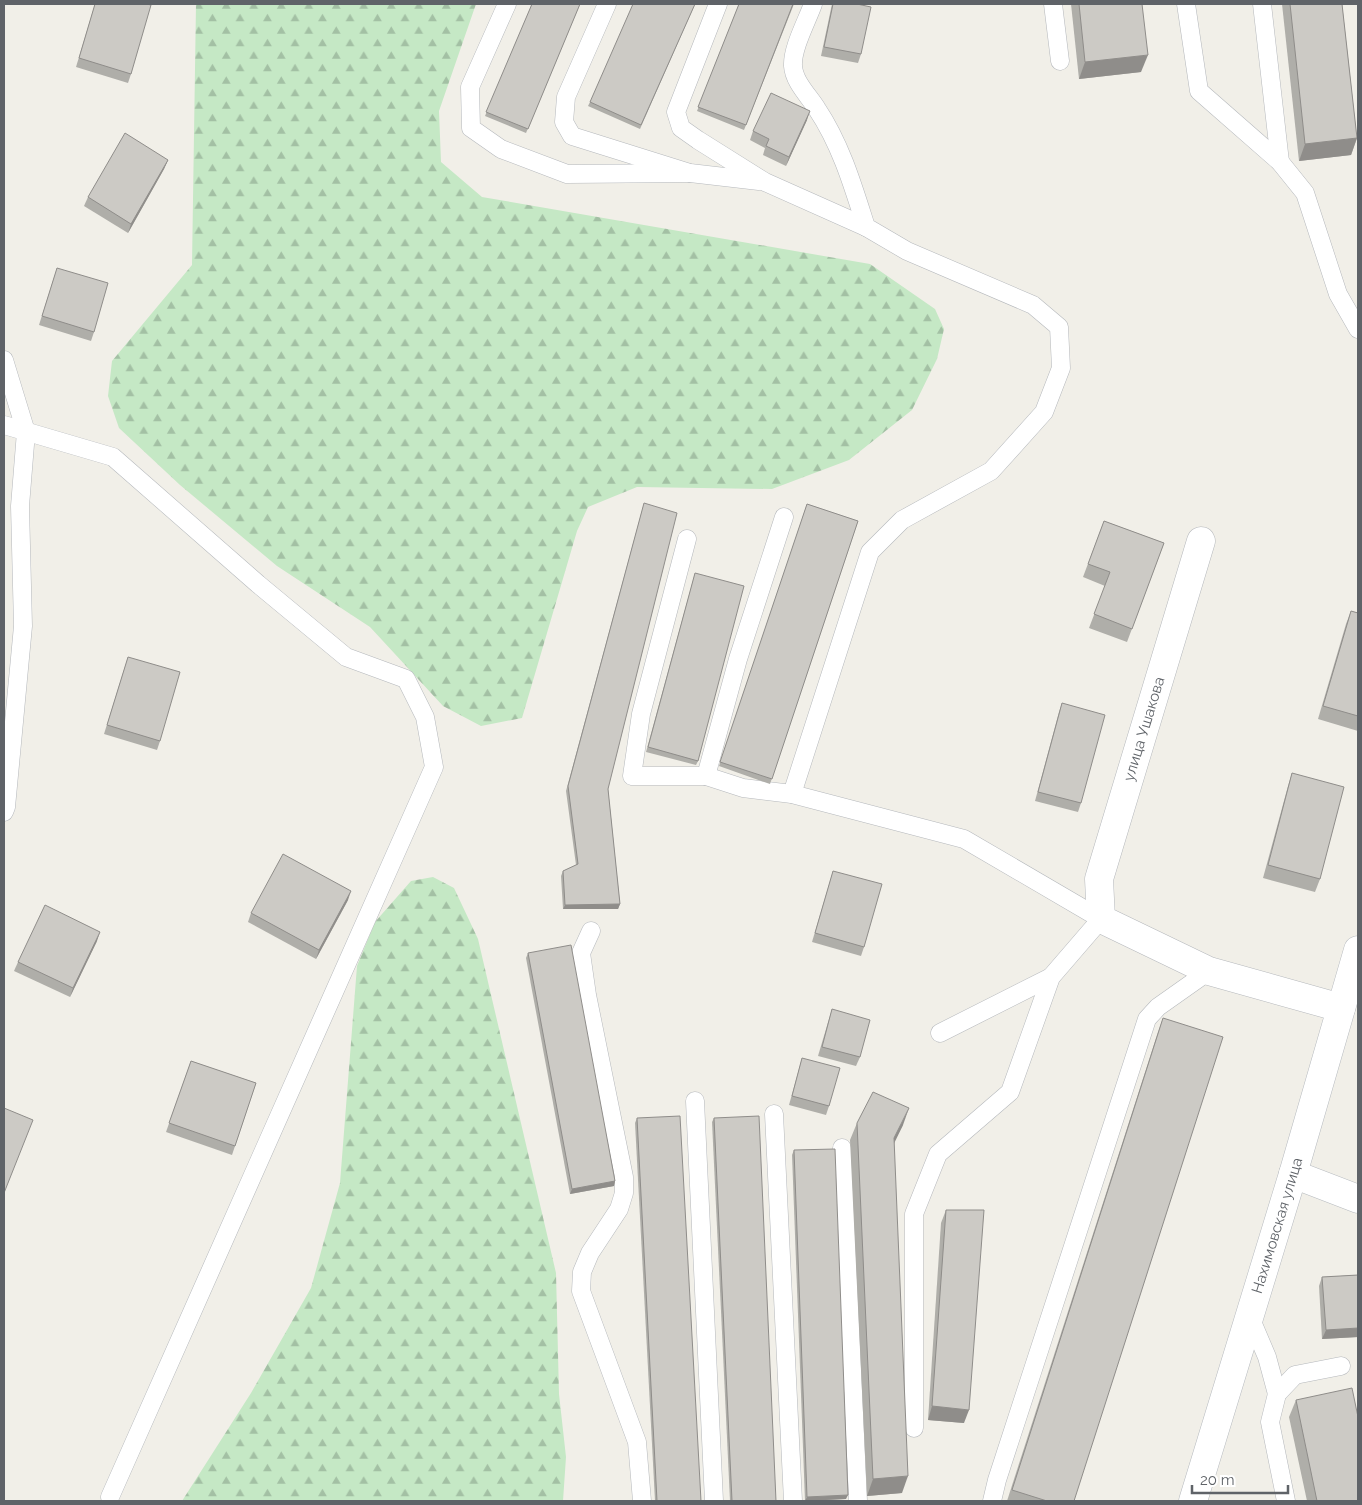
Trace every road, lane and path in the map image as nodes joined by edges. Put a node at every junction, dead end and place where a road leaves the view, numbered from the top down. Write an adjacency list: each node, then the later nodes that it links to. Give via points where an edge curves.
1 (508, 4): 10 (lane, via 470,87 471,128 501,149 567,174)
2 (607, 4): 10 (lane, via 566,97 564,122 572,136)
3 (718, 4): 11 (lane, via 676,112 681,128)
4 (813, 4): 12 (lane, via 795,50 793,66 797,80 844,159)
5 (1053, 4): 8 (lane)
6 (1186, 4): 9 (lane, via 1199,91)
7 (1262, 4): 9 (lane)
8 (1060, 61)
9 (1280, 162): 13 (lane, via 1305,193 1338,294)
10 (690, 173): 11 (lane)
11 (765, 182): 12 (lane)
12 (866, 227): 21 (lane, via 907,251 1033,305 1059,327 1061,368 1044,412 991,471 902,520 870,552)
13 (1358, 328)
14 (4, 360): 16 (lane)
15 (4, 425): 16 (lane)
16 (26, 432): 22 (lane, via 20,506 23,626); 39 (lane, via 113,457 346,657 406,679 425,717 434,767)
17 (784, 516): 20 (lane, via 738,659)
18 (687, 539): 20 (lane, via 642,714 632,776)
19 (1201, 541): 23 (street, улица Ушакова, via 1099,879)
20 (706, 776): 21 (lane, via 743,788)
21 (792, 794): 23 (lane, via 964,839)
22 (4, 812)
23 (1101, 919): 26 (street); 27 (lane)
24 (591, 931): 40 (lane, via 581,953 624,1178 624,1193 619,1209 590,1253 582,1272 581,1291 637,1442)
25 (1358, 950): 28 (street, Нахимовская улица)
26 (1209, 971): 28 (street); 44 (lane, via 1158,1007 1147,1019 996,1480)
27 (1051, 977): 29 (lane); 38 (lane, via 1010,1092 938,1154 914,1214)
28 (1341, 1008): 33 (street, Нахимовская улица)
29 (940, 1033)
30 (695, 1101): 41 (lane)
31 (774, 1114): 42 (lane)
32 (842, 1148): 43 (lane)
33 (1294, 1174): 34 (street); 35 (street, Нахимовская улица)
34 (1358, 1199)
35 (1250, 1317): 37 (lane, via 1267,1357); 45 (street, Нахимовская улица)
36 (1340, 1366): 37 (lane, via 1295,1375)
37 (1277, 1394): 46 (lane, via 1270,1422)
38 (914, 1428)
39 (110, 1497)
40 (642, 1501)
41 (714, 1501)
42 (793, 1501)
43 (858, 1501)
44 (992, 1501)
45 (1193, 1501)
46 (1286, 1501)

